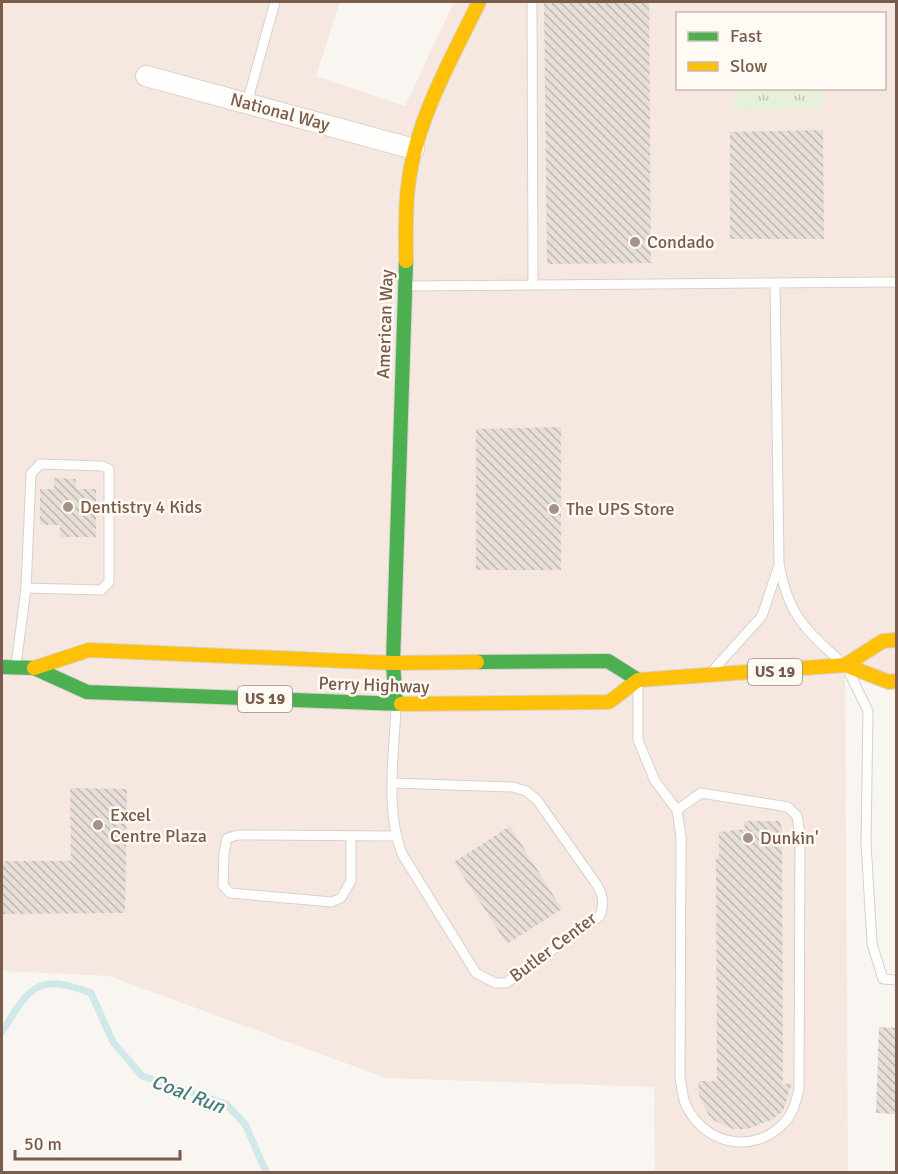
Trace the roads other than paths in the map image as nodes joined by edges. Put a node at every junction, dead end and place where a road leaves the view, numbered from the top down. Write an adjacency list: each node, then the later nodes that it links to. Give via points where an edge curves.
1 (275, 2): 5 (lane)
2 (479, 2): 6 (main road, American Way, via 423,120)
3 (532, 2): 9 (lane)
4 (146, 76): 5 (street, National Way)
5 (247, 103): 6 (street, National Way)
6 (414, 149): 10 (main road, American Way, via 408,186)
7 (897, 282): 8 (lane)
8 (775, 283): 9 (lane); 11 (lane)
9 (533, 285): 10 (lane)
10 (404, 286): 14 (main road, American Way)
11 (779, 563): 15 (lane, via 783,587 795,616 816,641); 19 (lane, via 762,616)
12 (26, 588): 12 (lane, via 34,469 40,464 102,466 109,470 109,582 101,590); 17 (lane)
13 (897, 640): 15 (main road, US 19, via 883,641)
14 (393, 663): 18 (main road, Perry Highway / US 19, via 89,650); 20 (main road, Perry Highway / US 19, via 608,661); 22 (main road, American Way)
15 (845, 665): 19 (main road, US 19); 21 (main road, US 19, via 889,682); 27 (lane, via 868,711 866,843 872,944 883,979)
16 (2, 667): 17 (main road, Perry Highway / US 19)
17 (16, 667): 18 (main road, Perry Highway / US 19)
18 (34, 668): 22 (main road, Perry Highway / US 19, via 87,692)
19 (705, 677): 20 (main road, US 19)
20 (638, 680): 22 (main road, Perry Highway / US 19, via 609,702); 24 (lane, via 638,740 655,781)
21 (897, 681)
22 (396, 704): 23 (lane, Butler Center)
23 (393, 783): 26 (lane, Butler Center); 26 (lane, Butler Center, via 513,787 526,791 537,800 597,885 604,906 600,916 506,983 495,983 476,973)
24 (677, 810): 24 (lane, via 681,837 680,1078 686,1105 697,1121 721,1140 761,1140 786,1122 799,1089 797,816 788,807 701,793)
25 (351, 837): 25 (lane, via 227,838 223,885 230,893 332,902 341,898 351,881); 26 (lane)
26 (395, 837)
27 (897, 980)

